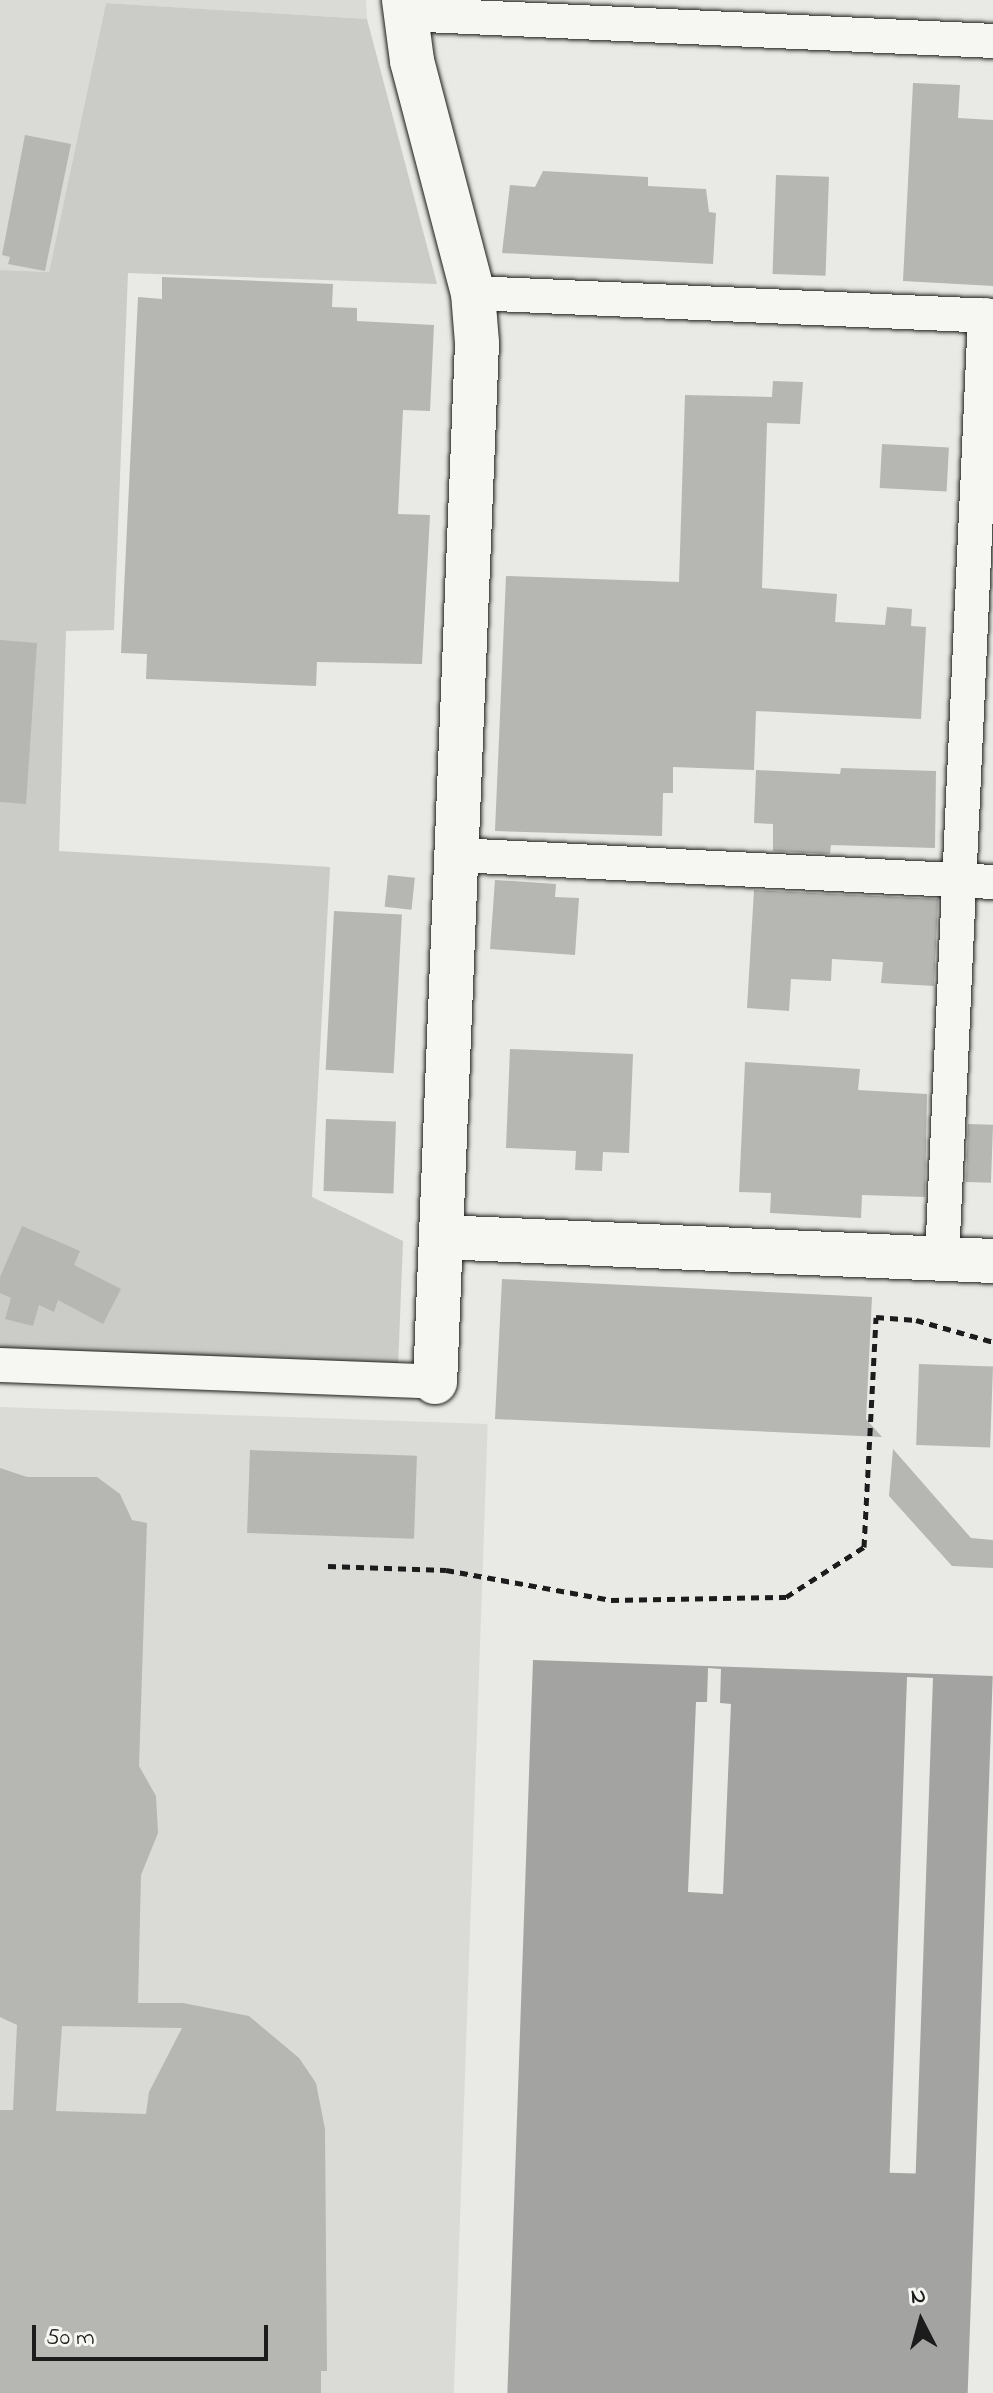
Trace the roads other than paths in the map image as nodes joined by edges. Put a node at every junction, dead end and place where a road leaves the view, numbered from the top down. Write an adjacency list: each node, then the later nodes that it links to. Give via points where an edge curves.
1 (404, 7): 2 (street); 3 (street)
2 (993, 41)
3 (473, 293): 4 (street); 5 (street, via 477,343)
4 (989, 315): 6 (street)
5 (457, 855): 6 (street); 8 (street)
6 (959, 880): 7 (street); 9 (street)
7 (993, 882)
8 (441, 1237): 9 (street); 12 (street)
9 (942, 1259): 10 (street)
10 (993, 1261)
11 (0, 1365): 12 (street)
12 (435, 1382)

